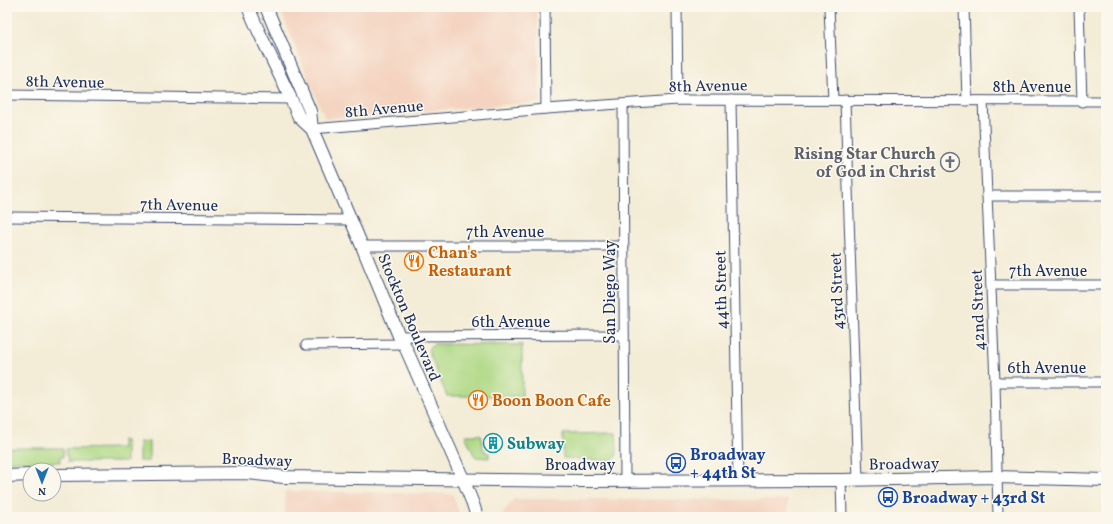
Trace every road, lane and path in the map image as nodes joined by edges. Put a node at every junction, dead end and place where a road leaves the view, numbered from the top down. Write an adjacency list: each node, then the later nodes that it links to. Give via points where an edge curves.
1 (248, 7): 9 (main road, Stockton Boulevard)
2 (266, 7): 20 (main road, Stockton Boulevard, via 310,111)
3 (545, 7): 19 (street)
4 (677, 7): 10 (street)
5 (829, 7): 12 (street)
6 (964, 7): 14 (street)
7 (1079, 7): 16 (street)
8 (7, 95): 9 (street, 8th Avenue)
9 (291, 99): 20 (main road, Stockton Boulevard, via 299,117)
10 (678, 100): 11 (street, 8th Avenue); 18 (street, 8th Avenue)
11 (731, 100): 12 (street, 8th Avenue); 43 (street, 44th Street)
12 (833, 100): 13 (street, 8th Avenue)
13 (845, 100): 14 (street, 8th Avenue); 41 (street, 43rd Street)
14 (967, 101): 15 (street, 8th Avenue)
15 (983, 101): 16 (street, 8th Avenue); 21 (street, 42nd Street)
16 (1082, 102): 17 (street, 8th Avenue)
17 (1106, 102)
18 (623, 104): 19 (street, 8th Avenue); 26 (street, San Diego Way)
19 (546, 109): 20 (street, 8th Avenue)
20 (312, 130): 24 (main road, Stockton Boulevard)
21 (987, 196): 22 (street); 27 (street, 42nd Street)
22 (1106, 196)
23 (7, 217): 24 (street, 7th Avenue)
24 (351, 220): 25 (main road, Stockton Boulevard)
25 (362, 246): 26 (street, 7th Avenue); 30 (main road, Stockton Boulevard)
26 (624, 246): 29 (street, San Diego Way)
27 (991, 284): 28 (street, 7th Avenue); 32 (street, 42nd Street)
28 (1106, 285)
29 (624, 335): 30 (street, 6th Avenue); 39 (street, San Diego Way)
30 (401, 340): 31 (street, 6th Avenue); 38 (main road, Stockton Boulevard)
31 (306, 345)
32 (995, 382): 33 (street, 6th Avenue); 37 (street, 42nd Street)
33 (1099, 382)
34 (22, 475): 36 (main road)
35 (62, 475): 38 (main road, Broadway, via 248,473 284,477)
36 (7, 476)
37 (996, 477): 41 (main road, Broadway); 42 (main road, Broadway); 46 (street, 42nd Street)
38 (463, 479): 39 (main road, Broadway); 44 (main road, Stockton Boulevard)
39 (625, 480): 43 (main road, Broadway)
40 (841, 480): 41 (main road, Broadway); 43 (main road, Broadway); 45 (street)
41 (858, 480)
42 (1106, 480)
43 (738, 481)
44 (477, 517)
45 (842, 517)
46 (998, 517)

